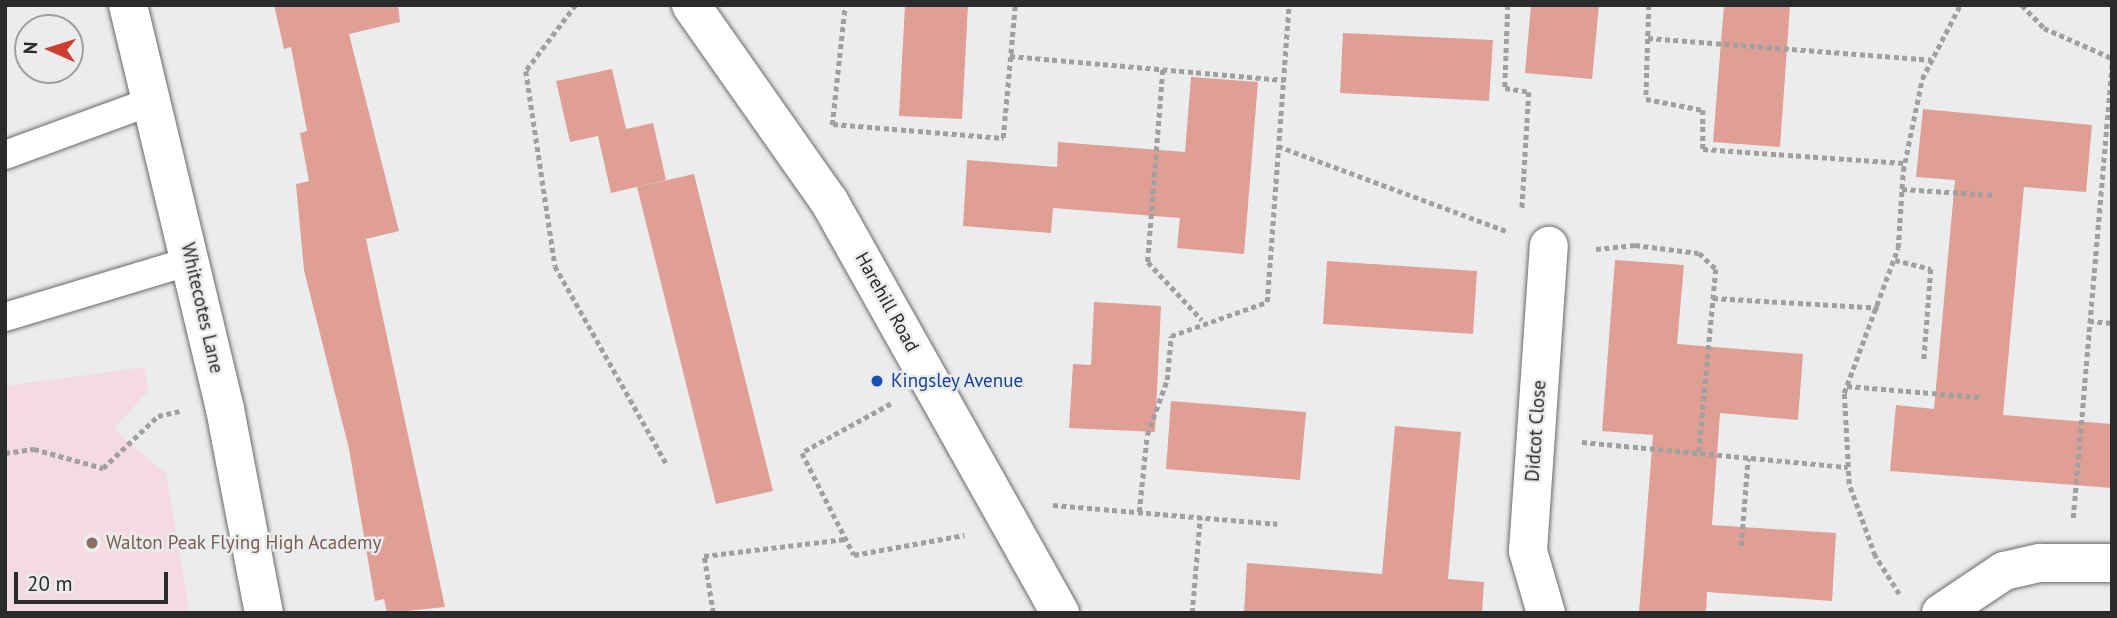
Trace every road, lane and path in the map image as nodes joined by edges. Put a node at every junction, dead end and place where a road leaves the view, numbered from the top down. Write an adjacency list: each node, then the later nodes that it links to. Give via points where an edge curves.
1 (128, 5): 17 (street, Whitecotes Lane)
2 (576, 5): 43 (path, via 526,71 555,266)
3 (691, 5): 21 (street, Harehill Road)
4 (845, 5): 18 (path)
5 (1014, 5): 12 (path)
6 (1289, 5): 16 (path)
7 (1508, 5): 25 (path, via 1505,88 1529,92)
8 (1649, 5): 11 (path)
9 (1960, 5): 14 (path)
10 (2022, 5): 13 (path, via 2044,28)
11 (1647, 38): 14 (path); 22 (path, via 1646,100 1703,110 1703,149)
12 (1010, 56): 15 (path); 18 (path, via 1003,138)
13 (2112, 58): 32 (path)
14 (1931, 60): 22 (path)
15 (1163, 69): 16 (path); 31 (path, via 1148,262)
16 (1283, 80): 19 (path)
17 (155, 100): 20 (lane); 27 (street, Whitecotes Lane)
18 (833, 124): 21 (path)
19 (1278, 146): 25 (path); 31 (path, via 1267,302)
20 (5, 155)
21 (801, 157): 35 (street, Harehill Road)
22 (1905, 163): 23 (path)
23 (1902, 189): 24 (path); 26 (path)
24 (1993, 195)
25 (1535, 241): 28 (path, via 1586,253 1602,245 1699,253 1716,269); 39 (street, Didcot Close)
26 (1895, 260): 29 (path); 34 (path, via 1931,270)
27 (191, 261): 30 (lane); 38 (street, Whitecotes Lane)
28 (1713, 298): 29 (path); 41 (path)
29 (1879, 308): 36 (path)
30 (5, 317)
31 (1202, 320): 45 (path, via 1171,336 1167,380 1147,435)
32 (2090, 321): 33 (path); 51 (path)
33 (2112, 323)
34 (1924, 361)
35 (932, 382): 46 (street, Harehill Road); 49 (path, via 802,453)
36 (1847, 386): 37 (path); 44 (path)
37 (1979, 397)
38 (223, 401): 40 (path, via 158,416 103,468 34,449); 54 (street, Whitecotes Lane)
39 (1536, 438): 41 (path); 58 (street, Didcot Close, via 1528,551)
40 (5, 453)
41 (1699, 453): 42 (path)
42 (1748, 458): 44 (path); 50 (path)
43 (666, 463)
44 (1848, 467): 53 (path, via 1875,556)
45 (1139, 512): 46 (path); 47 (path)
46 (1006, 514): 49 (path, via 854,555); 56 (street, Harehill Road)
47 (1200, 517): 48 (path); 57 (path)
48 (1278, 524)
49 (846, 538): 55 (path, via 704,556)
50 (1741, 546)
51 (2069, 563): 52 (street); 59 (street, via 2004,572)
52 (2112, 563)
53 (1904, 601)
54 (264, 613)
55 (713, 613)
56 (1060, 613)
57 (1192, 613)
58 (1546, 613)
59 (1941, 613)

